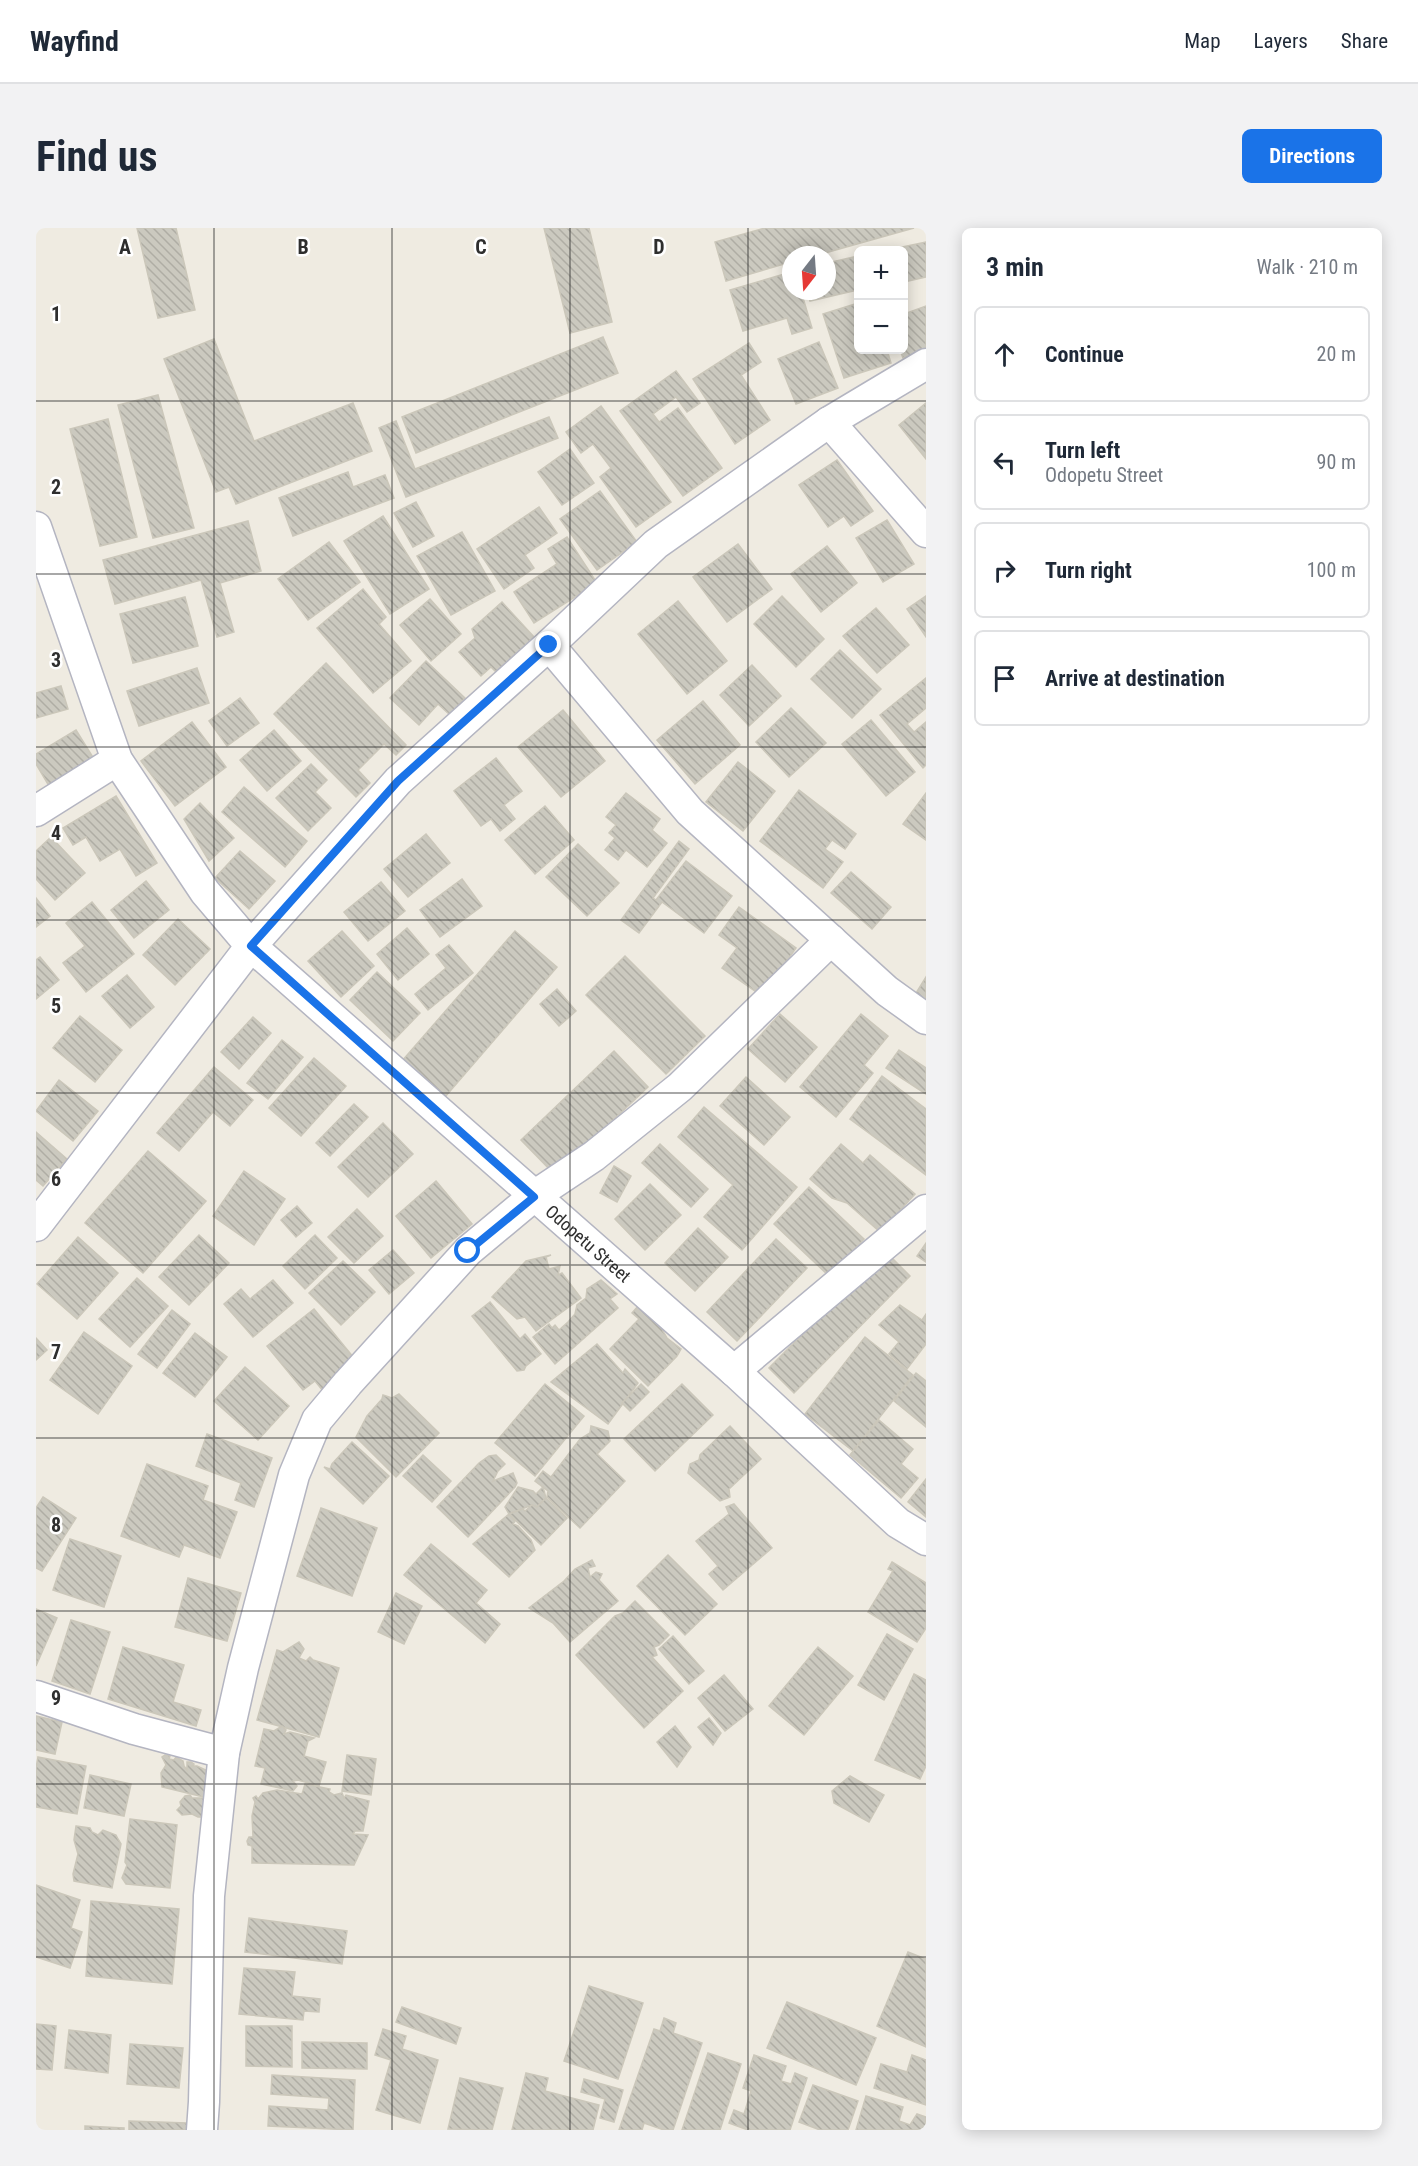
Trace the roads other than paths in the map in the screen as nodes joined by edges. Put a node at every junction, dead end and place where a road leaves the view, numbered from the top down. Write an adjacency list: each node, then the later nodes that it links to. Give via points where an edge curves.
1 (926, 364): 2 (street)
2 (829, 422): 4 (street); 5 (street, via 656,544)
3 (36, 527): 6 (street, Odopetu Street)
4 (926, 532)
5 (549, 645): 8 (street, via 690,812); 9 (street, via 398,781)
6 (117, 760): 7 (street); 9 (street, Odopetu Street, via 205,892)
7 (36, 812)
8 (831, 940): 10 (street, via 887,991); 11 (street, via 680,1087 594,1156)
9 (251, 946): 11 (street, Odopetu Street); 13 (street)
10 (926, 1019)
11 (534, 1197): 14 (street, Odopetu Street); 17 (street, via 468,1251 317,1420 294,1475)
12 (926, 1210): 14 (street)
13 (36, 1226)
14 (734, 1371): 15 (street, Odopetu Street, via 898,1523)
15 (926, 1540)
16 (36, 1696): 17 (street, via 134,1729)
17 (224, 1753): 18 (street, via 209,1896)
18 (202, 2130)

